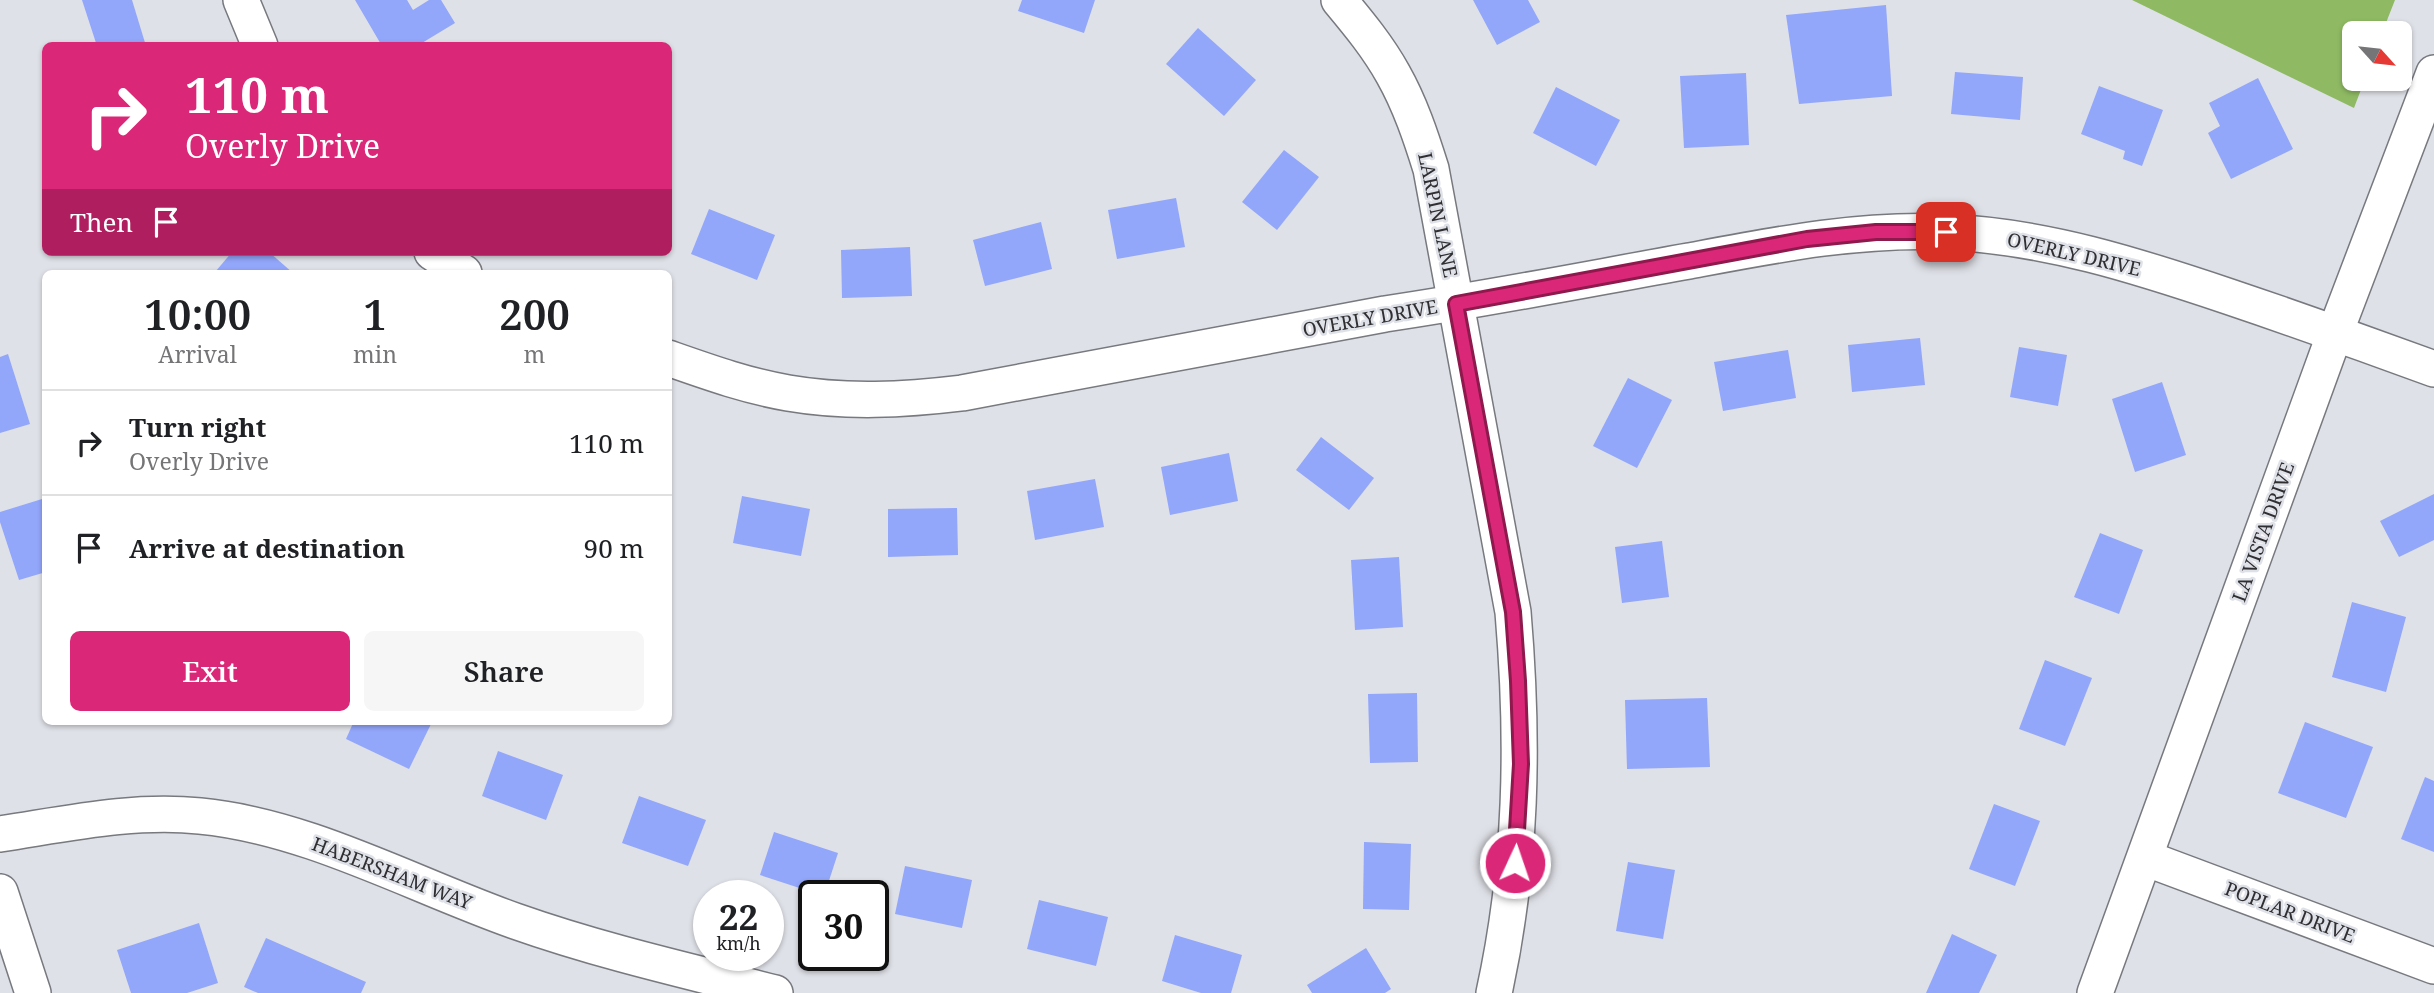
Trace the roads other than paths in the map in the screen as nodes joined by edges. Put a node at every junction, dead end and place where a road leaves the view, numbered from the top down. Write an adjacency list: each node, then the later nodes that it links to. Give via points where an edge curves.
1 (241, 0): 3 (street)
2 (1339, 0): 7 (street, LARPIN LANE, via 1394,75 1415,121 1432,169)
3 (258, 42)
4 (2434, 73): 8 (street, LA VISTA DRIVE)
5 (438, 256): 6 (street)
6 (459, 270)
7 (1456, 304): 8 (street, OVERLY DRIVE, via 1807,239 1876,232 1946,232 2015,238 2109,258); 9 (street, OVERLY DRIVE, via 908,399 857,400 788,393 720,377); 17 (street, LARPIN LANE, via 1513,612 1518,681 1521,764 1515,863)
8 (2335, 333): 10 (street, OVERLY DRIVE); 12 (street, LA VISTA DRIVE)
9 (672, 359)
10 (2434, 369)
11 (0, 834): 16 (street, HABERSHAM WAY, via 146,814 250,824 300,837 515,921 630,957)
12 (2145, 858): 14 (street, POPLAR DRIVE); 18 (street, LA VISTA DRIVE)
13 (0, 892): 15 (street)
14 (2434, 966)
15 (33, 993)
16 (775, 993)
17 (1494, 993)
18 (2095, 993)

